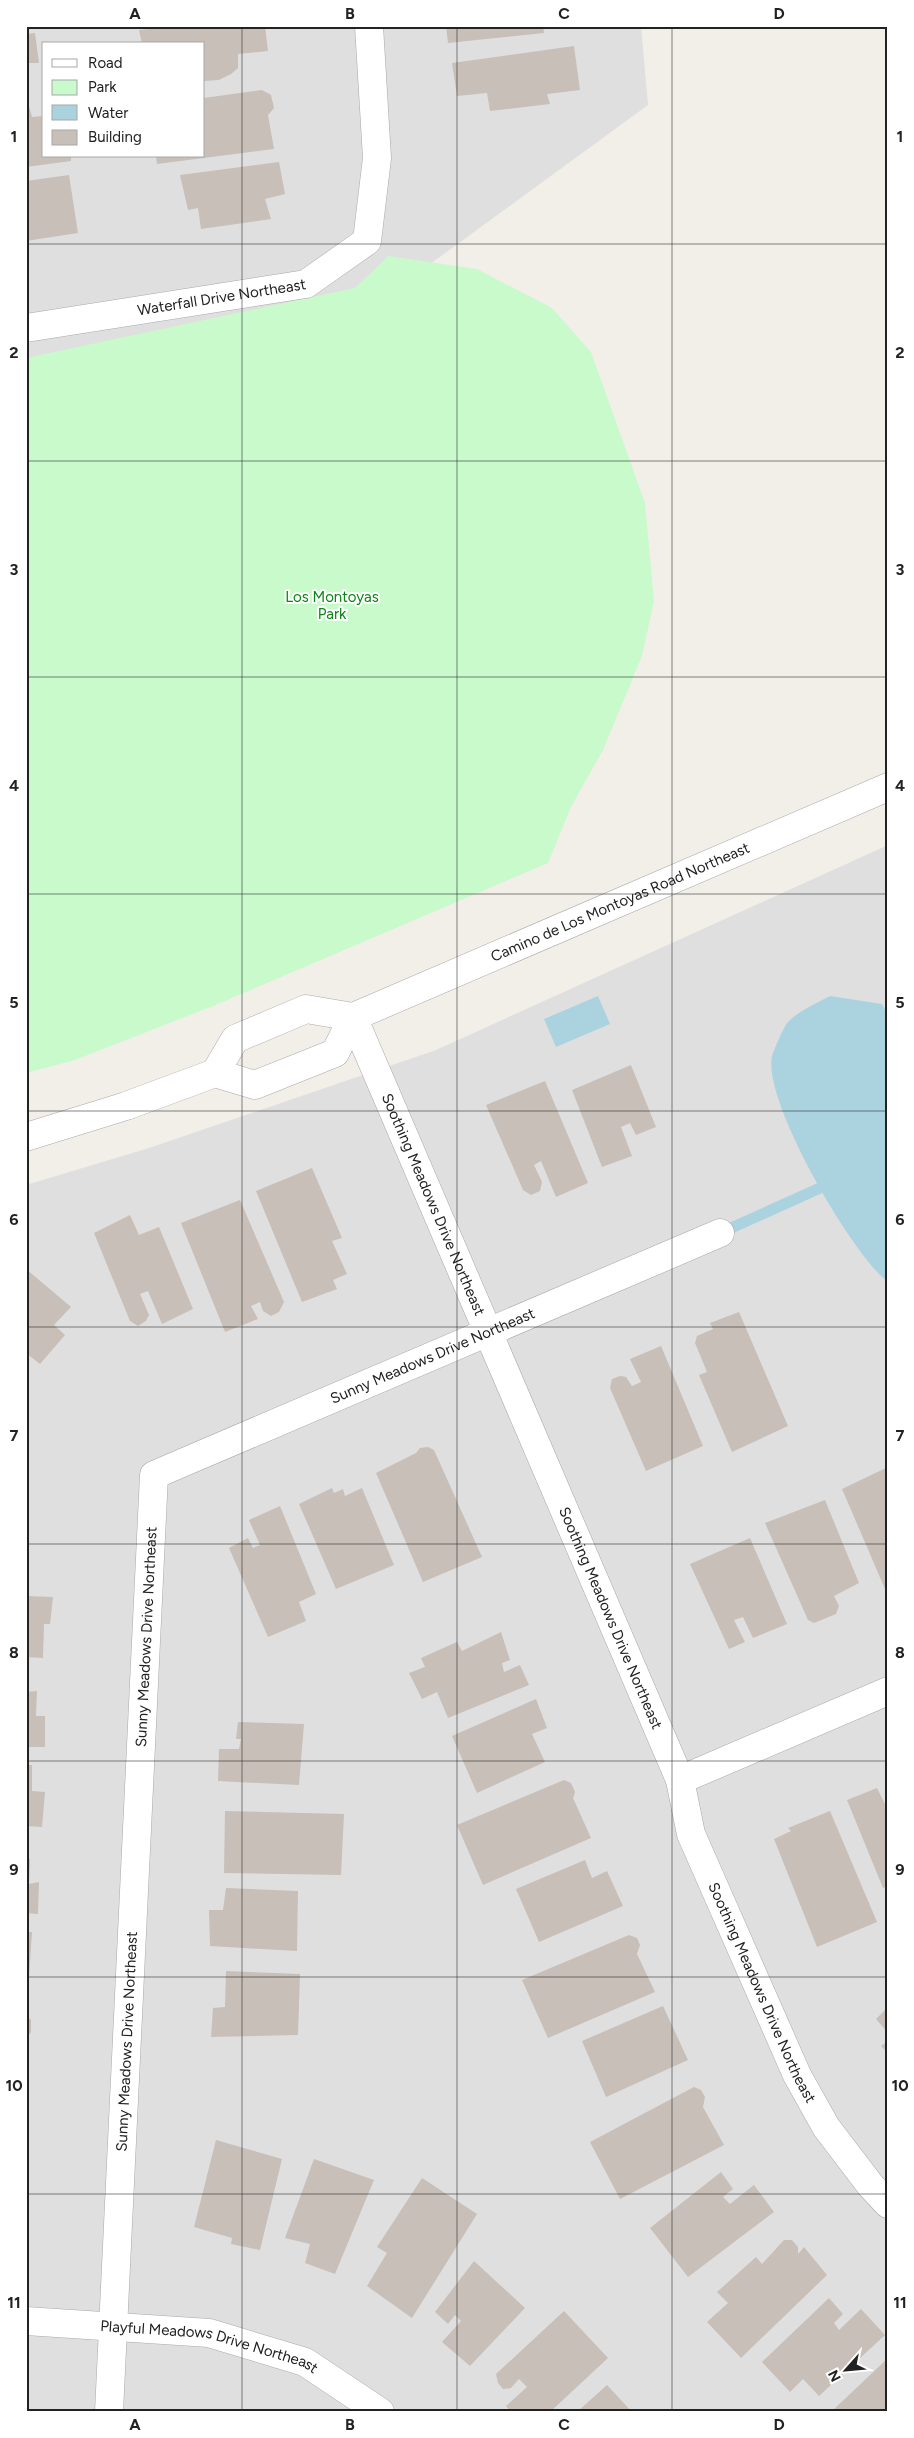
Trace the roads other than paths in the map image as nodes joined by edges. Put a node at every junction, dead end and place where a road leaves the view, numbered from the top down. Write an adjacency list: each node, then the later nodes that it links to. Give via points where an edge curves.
1 (369, 26): 2 (street, Waterfall Drive Northeast, via 377,158 367,241 306,284)
2 (26, 328)
3 (888, 787): 4 (street, Camino de Los Montoyas Road Northeast)
4 (353, 1017): 5 (street, via 306,1010 300,1012 235,1039); 5 (street, via 335,1053 255,1085); 8 (street, Soothing Meadows Drive Northeast)
5 (215, 1073): 6 (street, via 126,1106)
6 (26, 1137)
7 (720, 1233): 8 (street, Sunny Meadows Drive Northeast)
8 (488, 1331): 10 (street, Soothing Meadows Drive Northeast); 13 (street, Sunny Meadows Drive Northeast, via 154,1475)
9 (888, 1691): 10 (street)
10 (680, 1780): 11 (street, Soothing Meadows Drive Northeast, via 691,1834 797,2075 826,2127)
11 (888, 2204)
12 (26, 2322): 13 (street, Playful Meadows Drive Northeast)
13 (113, 2326): 14 (street, Sunny Meadows Drive Northeast); 15 (street, Playful Meadows Drive Northeast, via 209,2333 305,2362)
14 (109, 2412)
15 (380, 2412)

